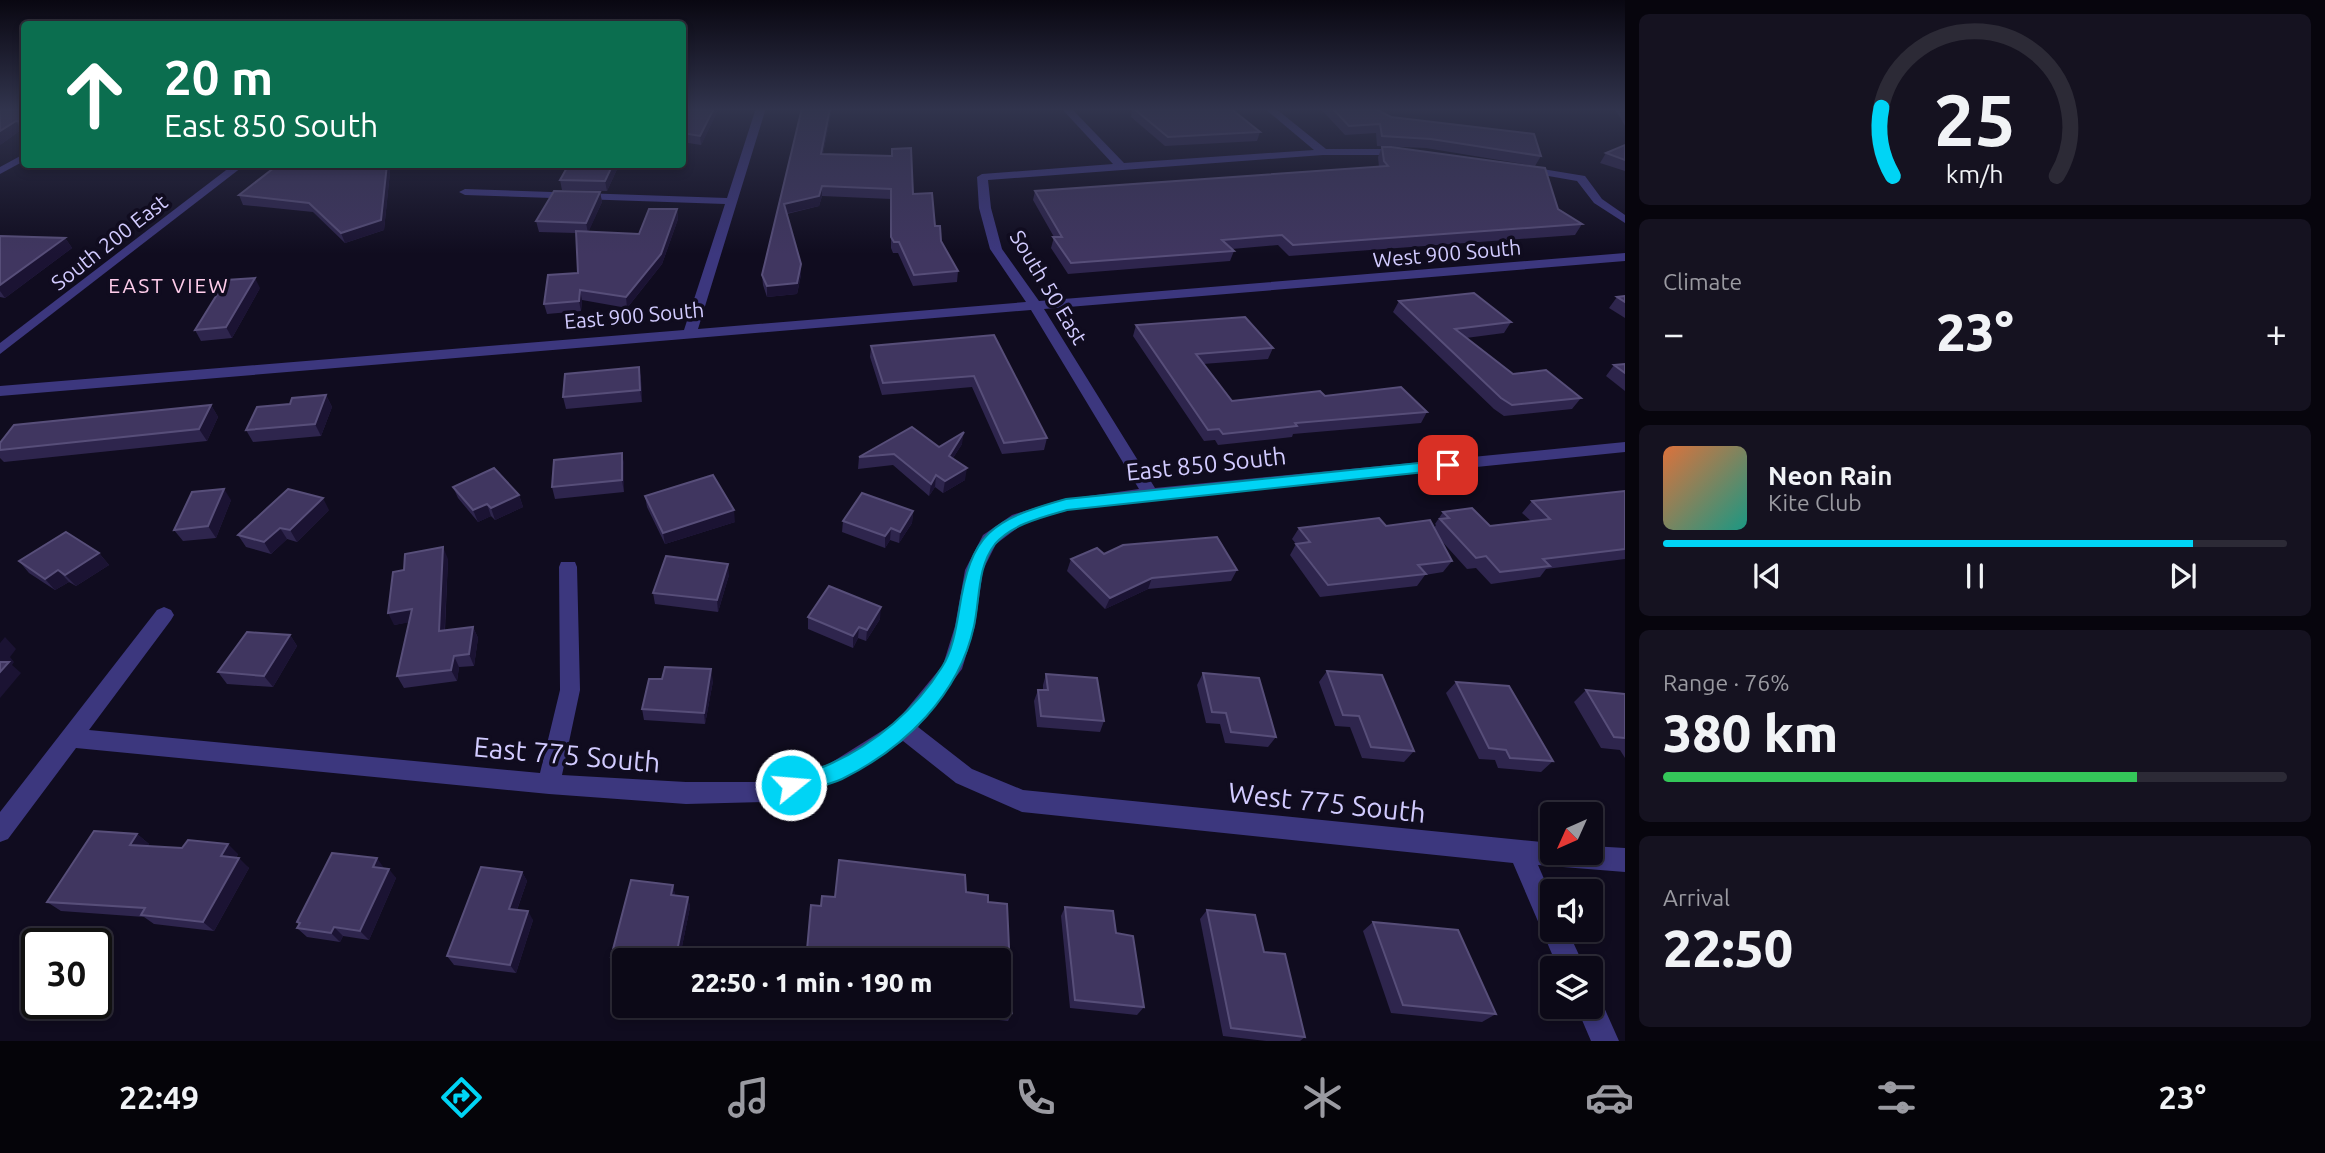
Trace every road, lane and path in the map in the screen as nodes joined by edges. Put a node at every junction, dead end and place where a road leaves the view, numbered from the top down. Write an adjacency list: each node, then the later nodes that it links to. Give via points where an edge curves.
1 (745, 157): 10 (street)
2 (1111, 157): 5 (street)
3 (1261, 157): 5 (street)
4 (21, 159): 8 (street)
5 (1121, 167): 14 (street, South 50 East, via 982,177 996,249)
6 (1514, 167): 11 (street, via 1581,178 1598,201)
7 (236, 168): 16 (street, South 200 East)
8 (1, 171)
9 (465, 192): 10 (street)
10 (730, 201): 15 (street)
11 (1625, 220)
12 (1625, 257): 13 (street, West 900 South)
13 (1272, 288): 14 (street, East 900 South)
14 (1035, 307): 15 (street, East 900 South); 19 (street, South 50 East)
15 (691, 331): 17 (street, East 900 South)
16 (0, 350)
17 (0, 391)
18 (1625, 447): 19 (street, East 850 South)
19 (1150, 494): 22 (street, East 850 South, via 1066,504 1018,519 989,540 974,570 952,669)
20 (568, 567): 24 (street, via 570,690)
21 (164, 615): 23 (street)
22 (904, 729): 24 (street, East 775 South, via 835,772 769,792 686,793); 26 (street, West 775 South, via 964,776 1022,801)
23 (72, 738): 24 (street, East 775 South); 25 (street)
24 (549, 784)
25 (0, 831)
26 (1520, 852): 27 (street, West 775 South); 28 (street)
27 (1625, 860)
28 (1540, 897)
29 (1595, 1019): 30 (street)
30 (1605, 1041)

